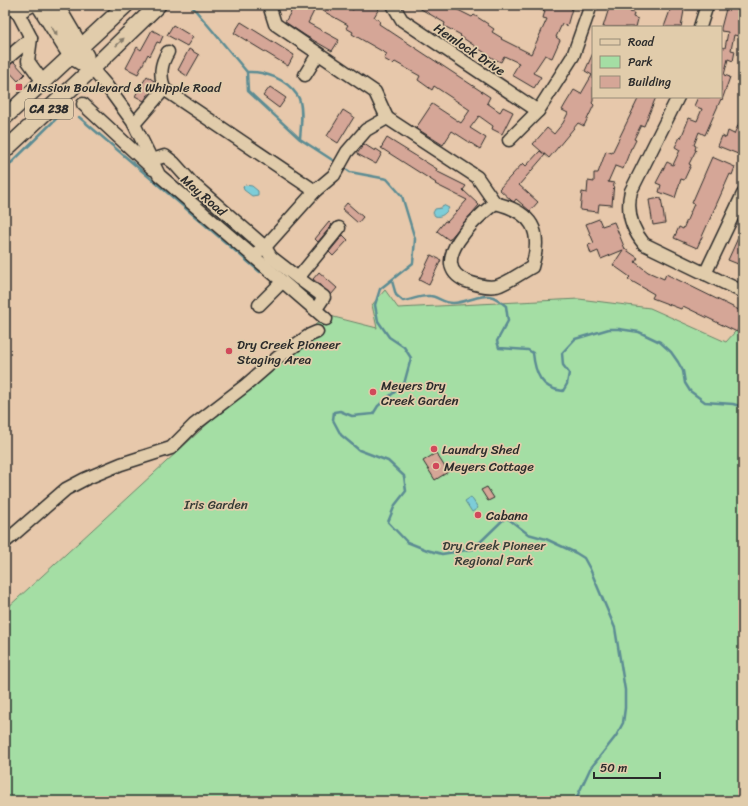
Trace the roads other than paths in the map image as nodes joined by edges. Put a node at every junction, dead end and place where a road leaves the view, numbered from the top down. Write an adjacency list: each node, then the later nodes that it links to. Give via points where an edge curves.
1 (5, 5): 11 (street)
2 (33, 5): 11 (street)
3 (39, 5): 14 (main road, one-way to 14)
4 (56, 5): 14 (main road)
5 (126, 5): 14 (main road, CA 238)
6 (158, 5): 18 (main road, CA 238, one-way to 6)
7 (269, 5): 16 (street, via 275,24)
8 (393, 5): 24 (street, Hemlock Drive, via 402,20)
9 (591, 5): 24 (street, via 573,56)
10 (707, 5): 12 (street)
11 (18, 12): 13 (street)
12 (700, 26)
13 (31, 38): 17 (street); 20 (street, via 28,61)
14 (76, 52): 18 (main road); 20 (main road, CA 238)
15 (168, 52): 21 (street, via 163,59 161,70)
16 (318, 54): 19 (street); 26 (street, via 375,92)
17 (5, 60)
18 (92, 69): 27 (street, May Road); 29 (main road, CA 238)
19 (305, 75)
20 (43, 82): 25 (main road, CA 238)
21 (164, 89): 27 (street); 32 (street)
22 (678, 98): 38 (street, via 631,191 628,203 636,234 644,244)
23 (83, 104): 31 (street)
24 (538, 111): 28 (street)
25 (5, 117)
26 (387, 118): 32 (street, via 366,130 347,152 334,174); 34 (street, via 477,177)
27 (134, 124): 30 (street, May Road)
28 (509, 140)
29 (5, 150)
30 (152, 160): 31 (street, May Road); 36 (street, via 164,156 174,163 192,183)
31 (159, 175): 37 (street, May Road)
32 (315, 191): 36 (street)
33 (743, 194): 38 (street)
34 (495, 203): 34 (street, via 477,217 453,251 450,265 457,277 474,284 496,286 532,267 536,254 537,236 528,218 512,207)
35 (339, 228): 39 (street)
36 (264, 247): 37 (street); 39 (street, via 271,257)
37 (255, 257): 40 (street, May Road)
38 (705, 274): 41 (street)
39 (298, 278): 43 (street, via 324,297)
40 (282, 282): 42 (street); 43 (street, May Road)
41 (743, 292)
42 (259, 305)
43 (316, 309): 44 (street, May Road)
44 (326, 319)
45 (317, 332): 46 (street, via 277,358 167,450 144,455 85,478 66,489)
46 (5, 542)

